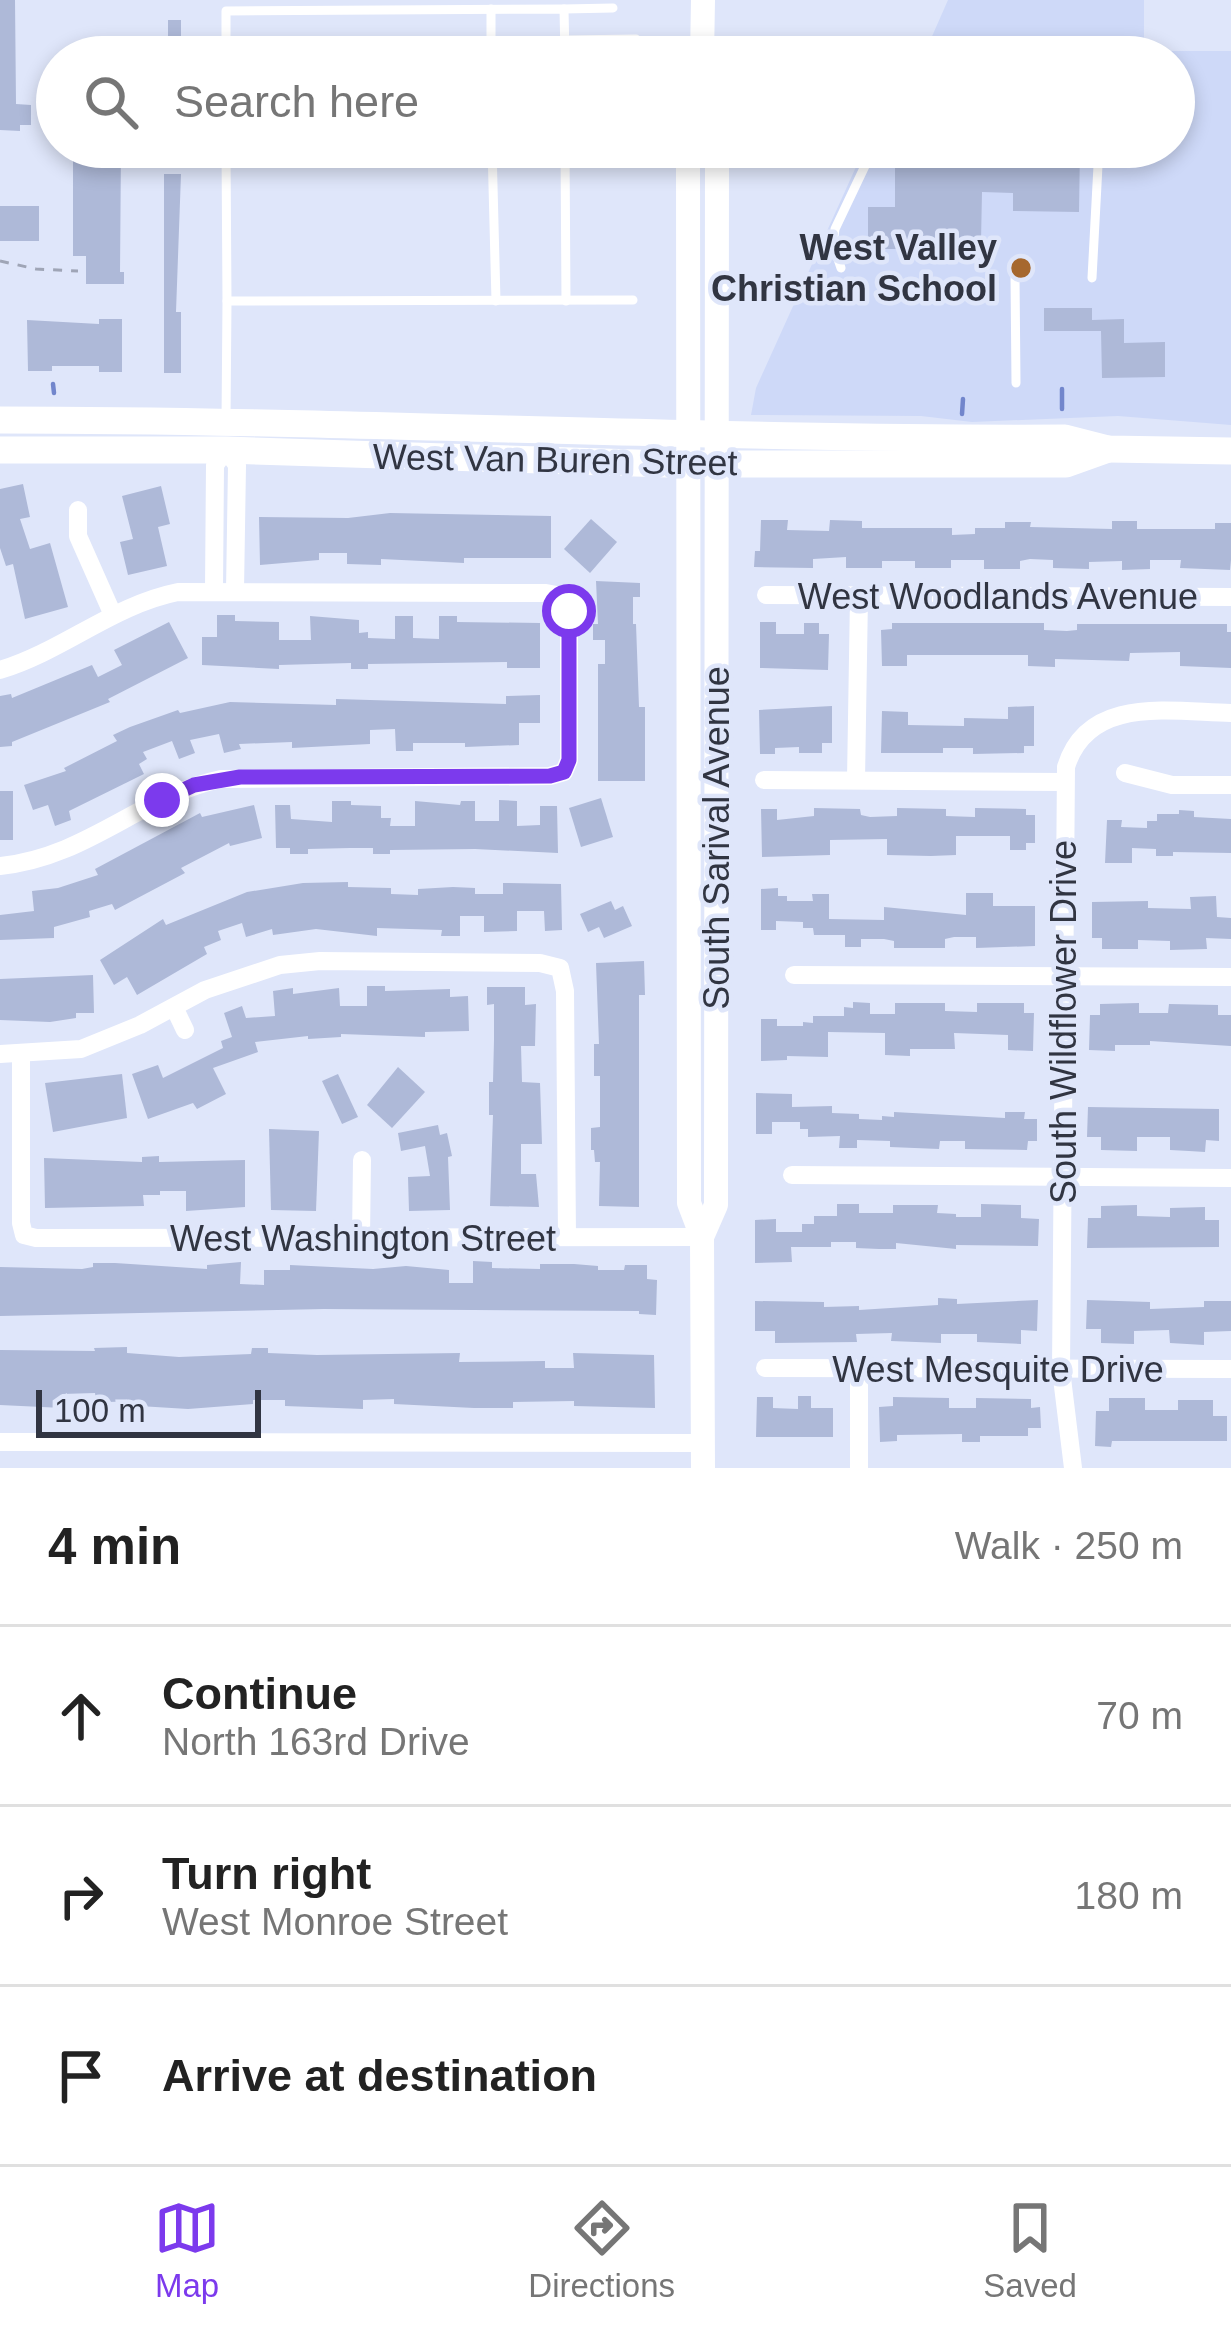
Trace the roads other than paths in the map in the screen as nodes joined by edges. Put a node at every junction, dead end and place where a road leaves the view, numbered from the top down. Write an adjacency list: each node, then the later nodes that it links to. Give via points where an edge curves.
1 (703, 0): 8 (main road)
2 (226, 6): 4 (lane)
3 (613, 8): 5 (lane)
4 (491, 9): 5 (lane); 6 (lane)
5 (564, 9): 7 (lane)
6 (491, 36)
7 (565, 36)
8 (702, 36)
9 (226, 168): 20 (lane)
10 (493, 168): 21 (lane)
11 (565, 168): 22 (lane)
12 (689, 168): 28 (main road)
13 (716, 168): 28 (main road)
14 (864, 168): 16 (lane, via 835,229)
15 (1098, 168): 18 (lane)
16 (842, 268)
17 (1015, 276): 23 (lane)
18 (1091, 278)
19 (633, 300): 22 (lane)
20 (227, 301): 21 (lane); 25 (lane)
21 (496, 301): 22 (lane)
22 (566, 301)
23 (1016, 383)
24 (0, 420): 25 (main road, West Van Buren Street)
25 (226, 421): 27 (main road); 28 (main road, West Van Buren Street)
26 (0, 450): 27 (main road, West Van Buren Street)
27 (226, 450): 28 (main road, West Van Buren Street); 31 (street, via 215,465); 32 (street, via 237,465)
28 (701, 450): 29 (main road, West Van Buren Street, via 1066,464 1108,449); 58 (main road, South Sarival Avenue, via 689,1203)
29 (1231, 451)
30 (78, 510): 36 (street, via 78,536)
31 (214, 590): 32 (street); 36 (street, via 145,599)
32 (235, 591): 44 (street, via 562,596 569,611 564,772 221,779 53,857)
33 (766, 595): 34 (street, West Woodlands Avenue)
34 (859, 596): 35 (street, West Woodlands Avenue); 41 (street)
35 (1231, 597)
36 (113, 615): 37 (street)
37 (0, 670)
38 (1231, 713): 42 (street, South Wildflower Drive, via 1120,713 1082,734)
39 (1125, 773): 43 (street, via 1172,785)
40 (764, 780): 41 (street)
41 (856, 780): 42 (street)
42 (1065, 782): 46 (street, South Wildflower Drive)
43 (1231, 785)
44 (0, 866)
45 (794, 975): 46 (street)
46 (1063, 976): 47 (street); 54 (street, South Wildflower Drive)
47 (1231, 977)
48 (174, 1007): 49 (street); 51 (street, via 81,1049); 57 (street, via 280,964 560,968)
49 (185, 1030)
50 (0, 1054): 51 (street)
51 (21, 1054): 56 (street, West Washington Street, via 24,1235)
52 (362, 1160): 56 (street)
53 (792, 1175): 54 (street)
54 (1062, 1177): 55 (street); 62 (street, South Wildflower Drive)
55 (1231, 1178)
56 (361, 1238): 57 (street, West Washington Street)
57 (567, 1238): 58 (street, West Washington Street)
58 (701, 1238): 64 (main road, South Sarival Avenue)
59 (765, 1368): 60 (street, West Mesquite Drive)
60 (859, 1368): 62 (street, West Mesquite Drive); 65 (street)
61 (1231, 1369): 62 (street, West Mesquite Drive)
62 (1061, 1370): 66 (street, South Wildflower Drive)
63 (0, 1442): 64 (street)
64 (702, 1455)
65 (859, 1468)
66 (1072, 1468)

